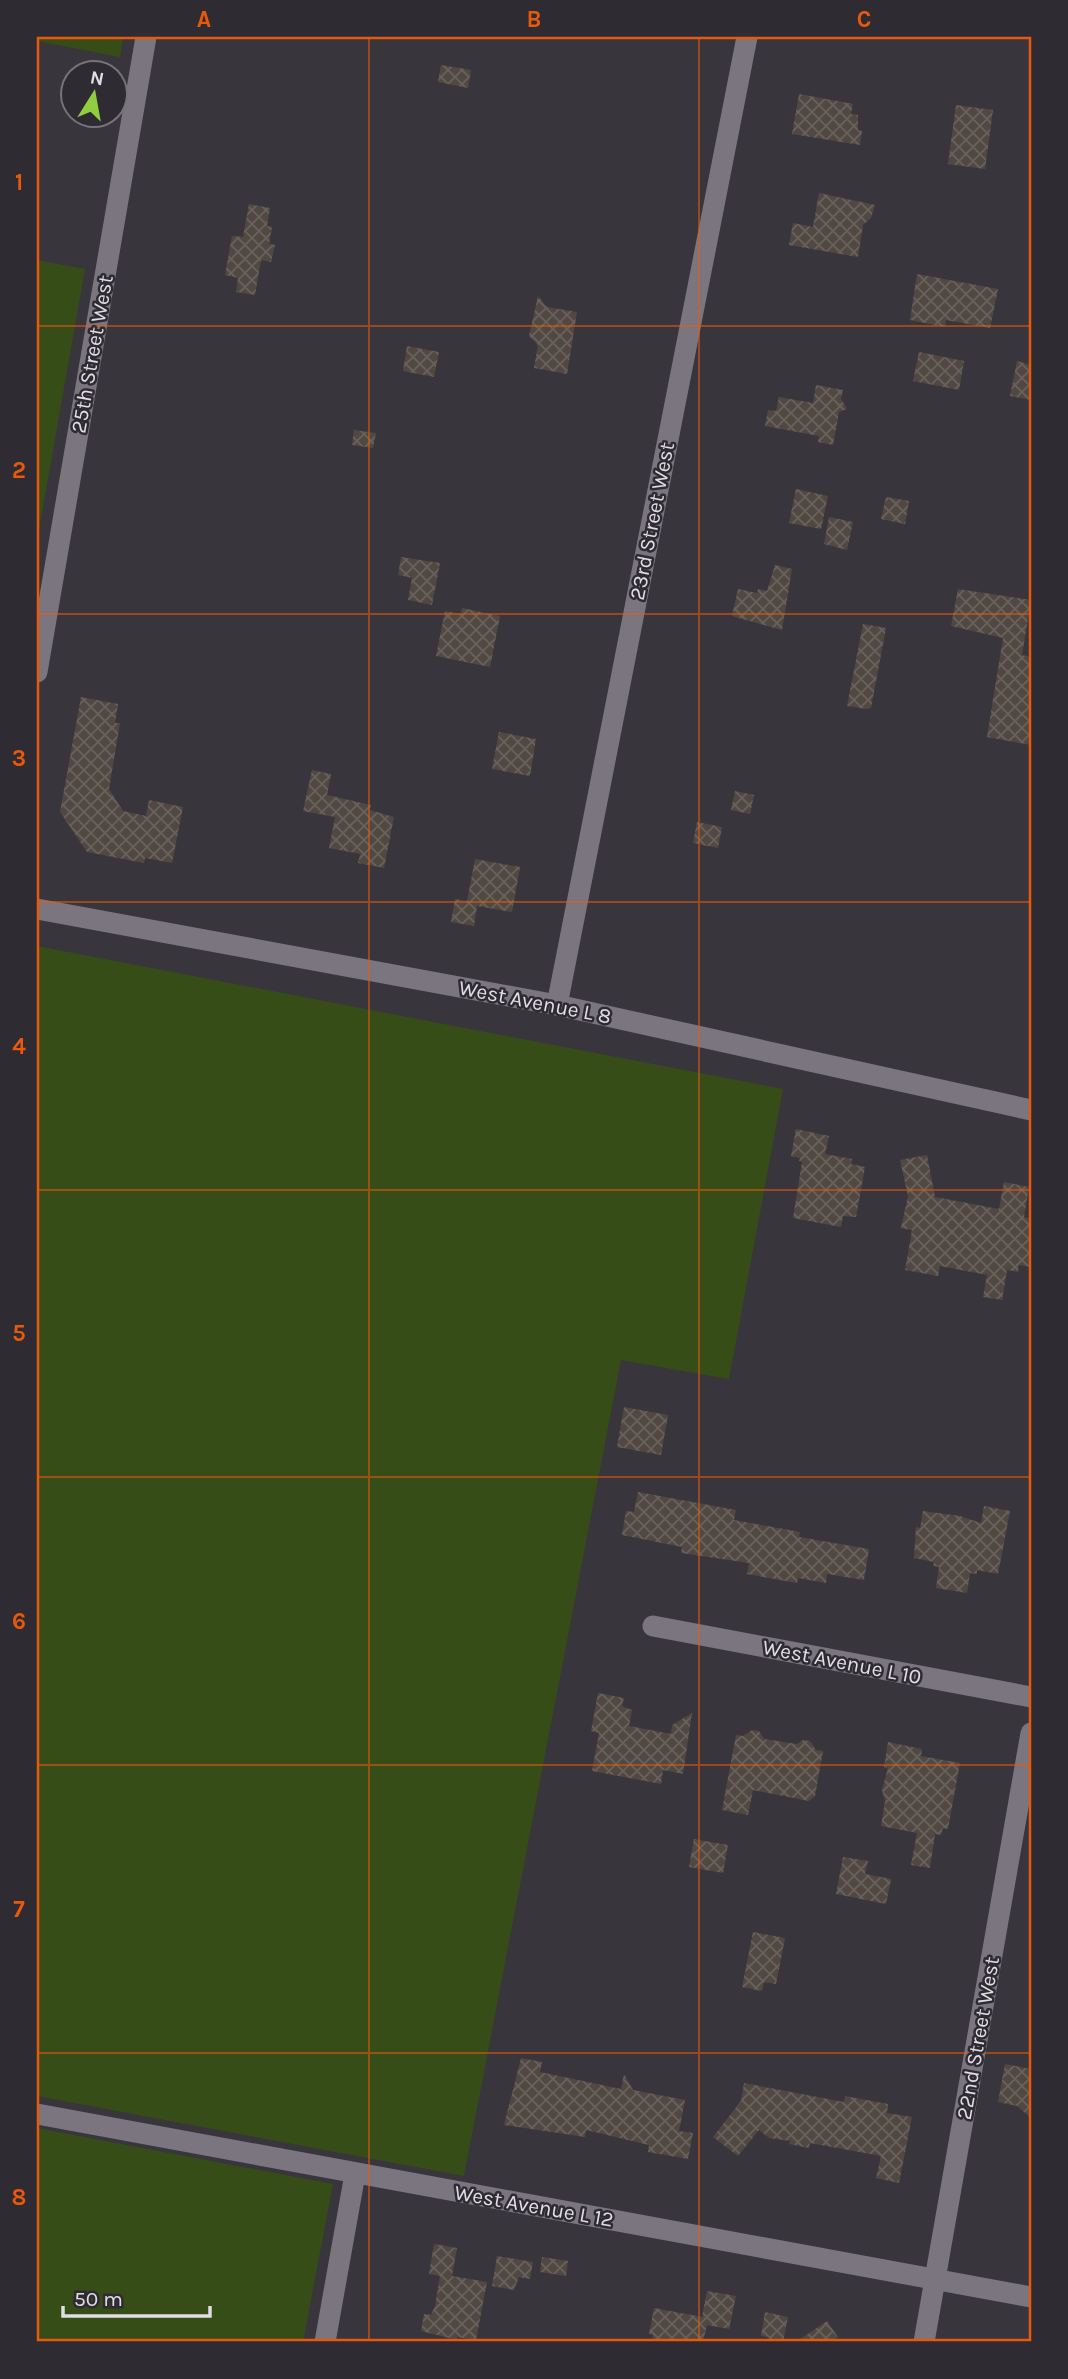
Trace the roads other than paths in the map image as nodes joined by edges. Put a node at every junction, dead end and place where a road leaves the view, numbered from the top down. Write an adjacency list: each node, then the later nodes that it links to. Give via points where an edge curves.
1 (146, 37): 3 (street, 25th Street West)
2 (747, 37): 5 (street, 23rd Street West)
3 (37, 672)
4 (37, 909): 5 (street, West Avenue L 8)
5 (557, 1005): 6 (street, West Avenue L 8)
6 (1031, 1110)
7 (653, 1626): 8 (street, West Avenue L 10)
8 (1031, 1697)
9 (1031, 1733): 12 (street, 22nd Street West)
10 (37, 2114): 11 (street, West Avenue L 12)
11 (355, 2174): 12 (street, West Avenue L 12); 14 (street)
12 (936, 2278): 13 (street, West Avenue L 12); 15 (street, 22nd Street West)
13 (1031, 2297)
14 (325, 2342)
15 (924, 2342)

